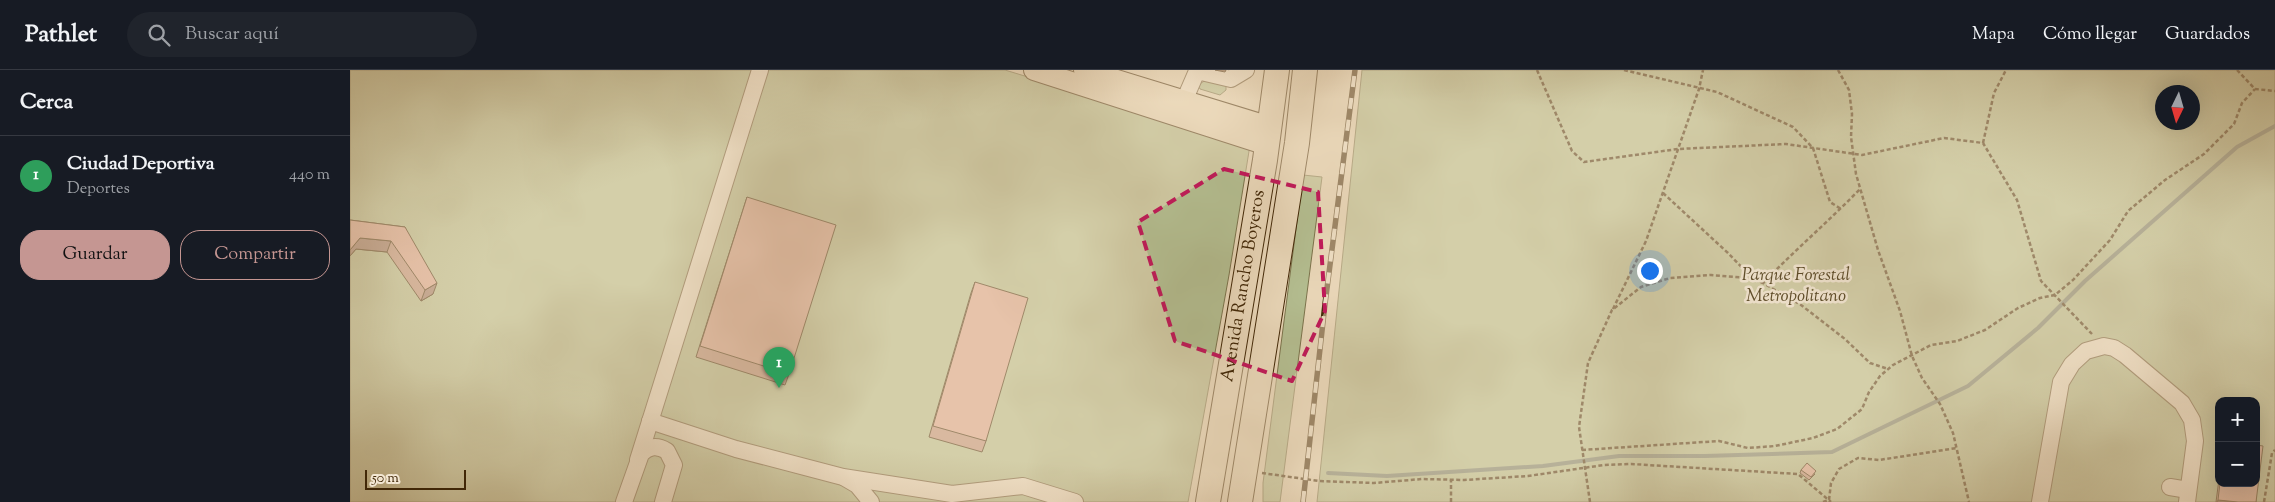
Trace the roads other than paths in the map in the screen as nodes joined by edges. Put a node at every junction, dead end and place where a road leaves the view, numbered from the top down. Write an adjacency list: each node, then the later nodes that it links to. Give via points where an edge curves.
1 (760, 70): 10 (lane)
2 (1034, 70): 8 (main road)
3 (1084, 70): 7 (main road)
4 (1246, 70): 7 (lane, via 1231,79 1198,71)
5 (1277, 70): 8 (highway, Avenida Rancho Boyeros)
6 (1304, 71): 8 (highway, via 1288,123); 9 (highway, Avenida Rancho Boyeros)
7 (1184, 101): 8 (main road)
8 (1268, 142): 9 (highway, via 1290,152); 19 (highway, Avenida Rancho Boyeros)
9 (1289, 193): 20 (highway, Avenida Rancho Boyeros)
10 (650, 421): 11 (lane); 12 (lane, via 744,451)
11 (638, 460): 15 (lane); 16 (lane, via 640,454 651,447 662,448 671,455 673,471)
12 (843, 477): 17 (lane, via 857,485); 18 (lane, via 952,494 1023,486)
13 (2170, 487): 14 (lane)
14 (2188, 496): 21 (lane, via 2195,441 2192,420 2182,403 2125,355 2104,346 2086,352 2072,364 2062,382)
15 (624, 502)
16 (663, 502)
17 (871, 502)
18 (1075, 502)
19 (1208, 502)
20 (1240, 502)
21 (2040, 502)

